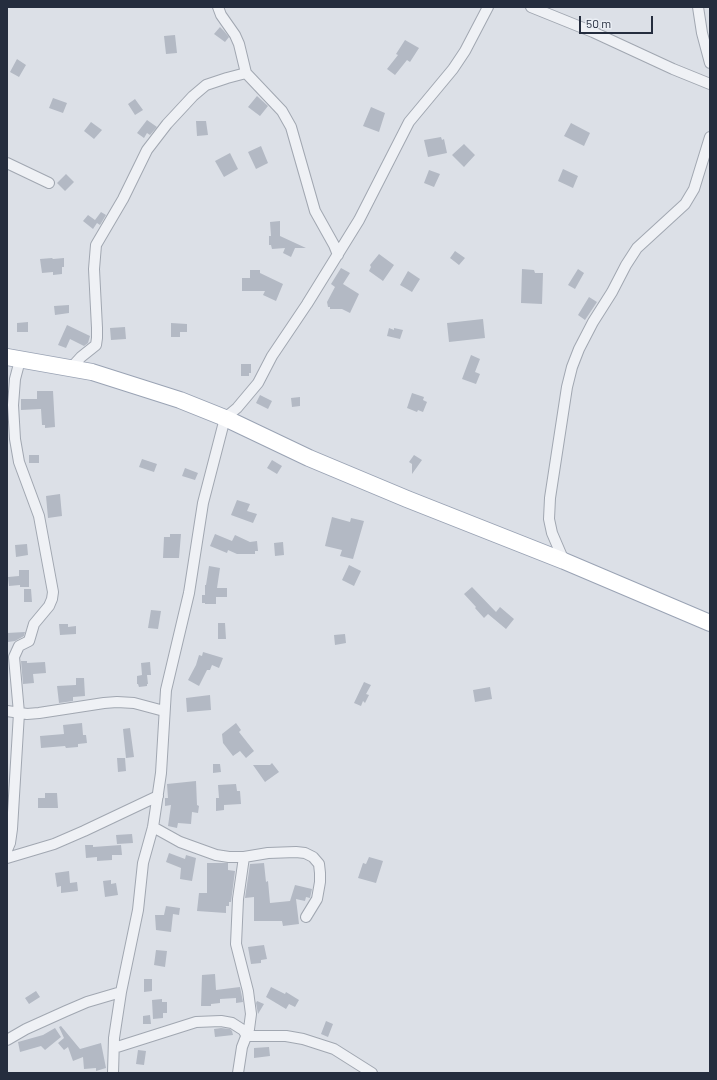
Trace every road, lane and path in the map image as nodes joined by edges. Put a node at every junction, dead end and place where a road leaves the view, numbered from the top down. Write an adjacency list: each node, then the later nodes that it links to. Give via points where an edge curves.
1 (218, 7): 6 (street, via 239,44)
2 (488, 7): 11 (street, via 465,51 409,122 359,220)
3 (531, 7): 7 (street)
4 (698, 7): 5 (street)
5 (710, 63)
6 (246, 73): 11 (street, via 282,111 291,127 315,211); 13 (street, via 206,85 197,92 147,150 123,199 96,244 96,345)
7 (710, 84)
8 (710, 137): 15 (street, via 694,189 685,204 637,248 578,349 567,387 550,498 549,519 552,533)
9 (7, 163): 10 (street)
10 (49, 183)
11 (338, 255): 14 (street, via 258,383)
12 (13, 359): 13 (main road); 19 (street, via 15,439 20,462 39,516 53,592 48,606 34,624 29,641 19,646 15,652)
13 (70, 368): 14 (main road, via 140,387)
14 (225, 418): 15 (main road, via 309,458); 17 (street, via 203,504 189,593 166,690)
15 (564, 561): 16 (main road)
16 (710, 623)
17 (164, 710): 19 (street, via 117,702 39,713); 20 (street)
18 (7, 711): 19 (street)
19 (19, 713): 22 (street, via 12,829)
20 (158, 796): 21 (street); 24 (street, via 84,832)
21 (153, 827): 23 (street, via 198,850 229,857); 26 (street, via 143,862 138,910)
22 (7, 850)
23 (244, 857): 25 (street, via 296,852 314,857 319,864 320,882 317,899); 27 (street, via 236,944 250,1005)
24 (7, 858)
25 (306, 917)
26 (121, 992): 28 (street, via 87,1002); 29 (street)
27 (247, 1036): 29 (street, via 232,1023 207,1021 196,1022); 31 (street, via 242,1046); 32 (street, via 286,1036 303,1039 334,1049)
28 (7, 1040)
29 (114, 1048): 30 (street)
30 (113, 1073)
31 (238, 1073)
32 (372, 1073)

